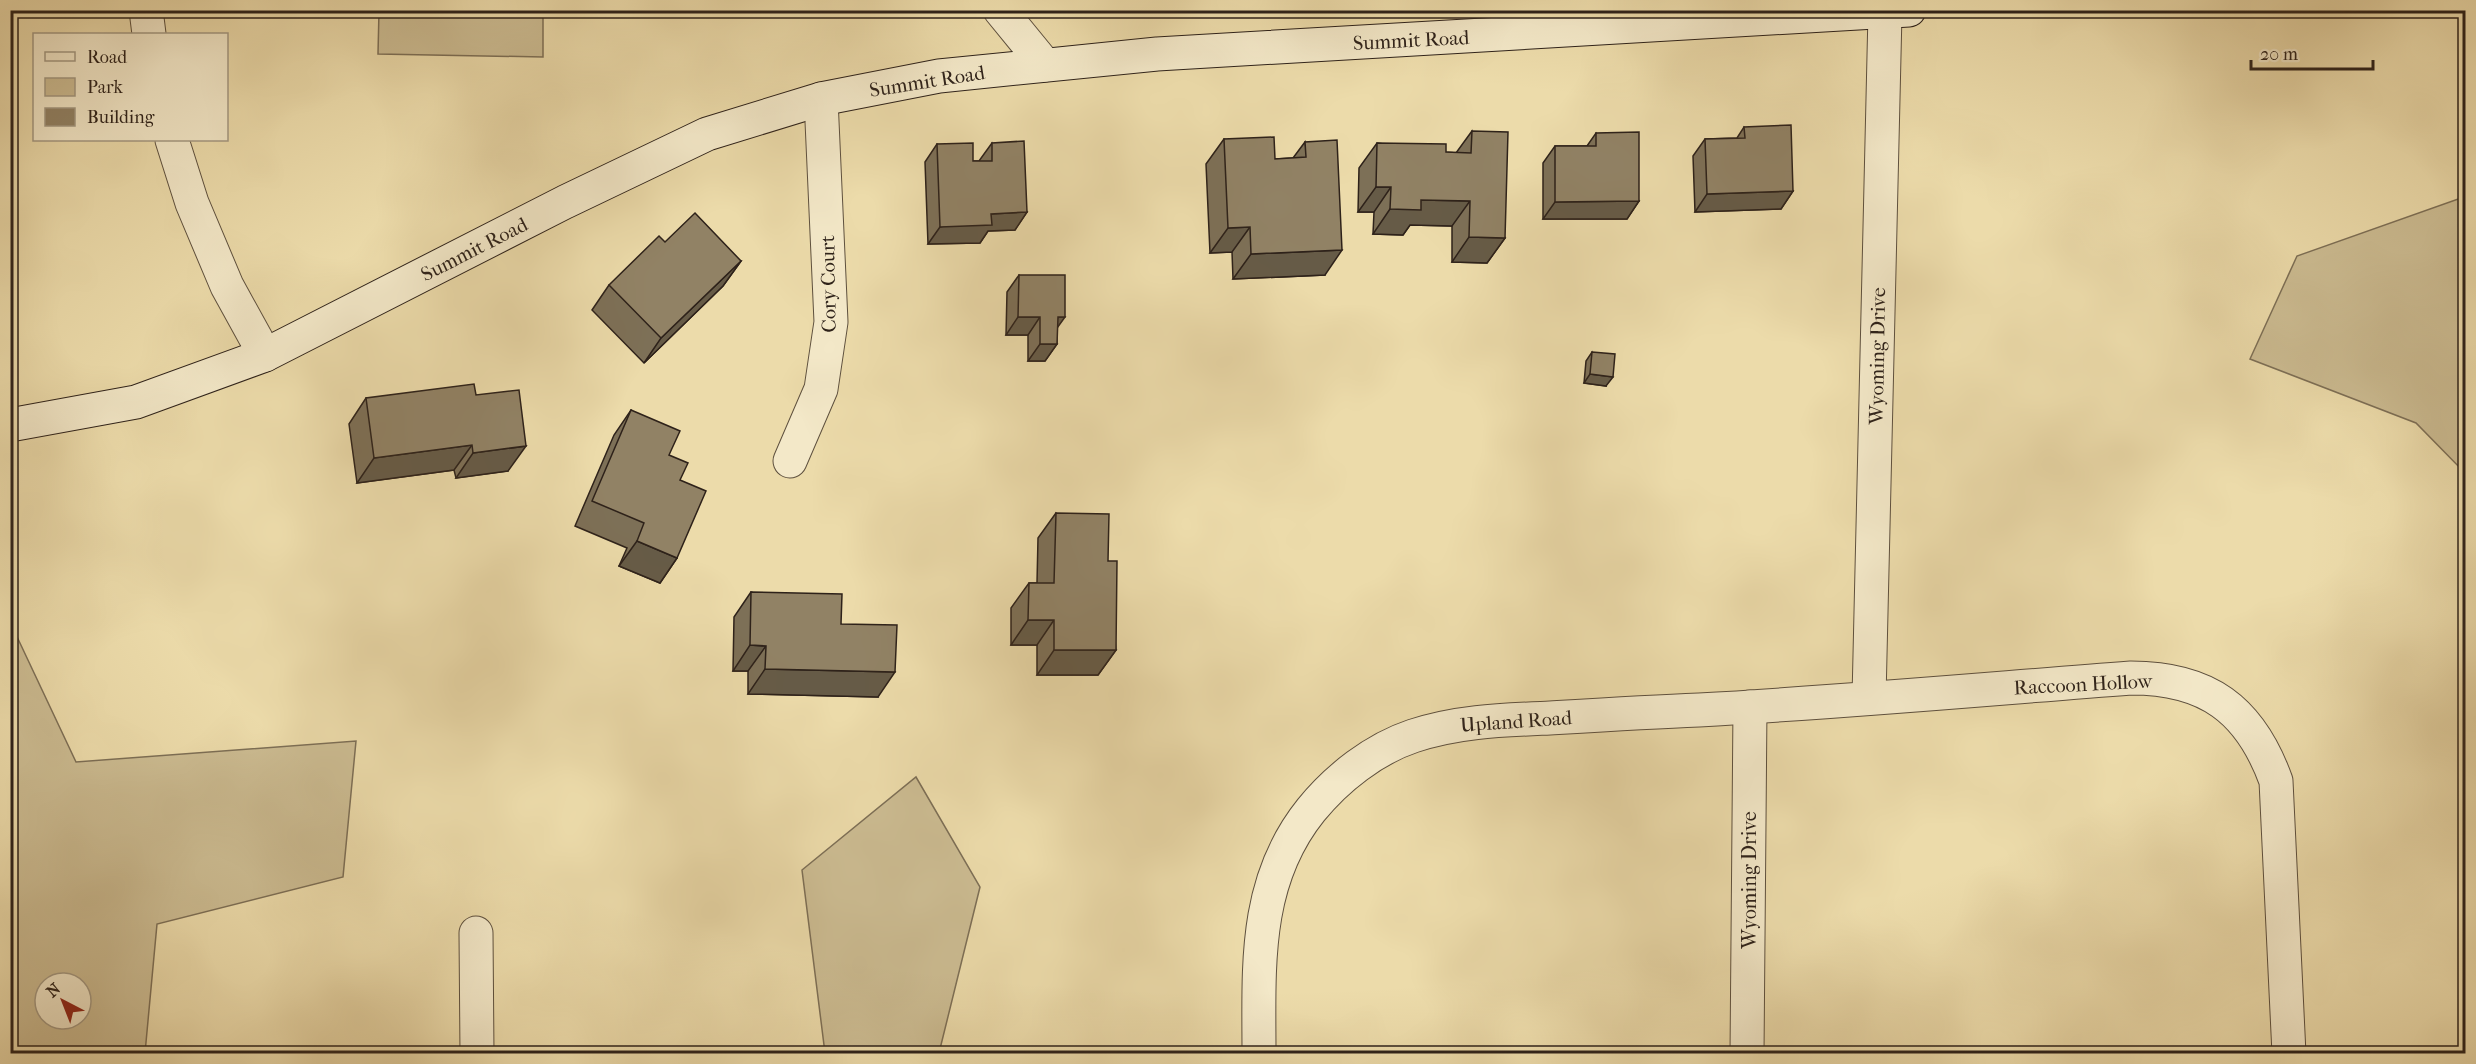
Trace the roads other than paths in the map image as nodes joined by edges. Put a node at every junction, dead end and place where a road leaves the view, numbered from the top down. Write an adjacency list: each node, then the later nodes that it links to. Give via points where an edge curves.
1 (146, 10): 5 (street)
2 (1000, 10): 6 (street)
3 (1897, 12): 4 (street, Summit Road); 12 (street, Wyoming Drive)
4 (1727, 16): 6 (street, Summit Road, via 1169,53)
5 (149, 33)
6 (1045, 65): 7 (street, Summit Road, via 939,76)
7 (821, 99): 9 (street, Summit Road, via 707,135 565,202); 11 (street, Cory Court, via 831,322 821,388)
8 (172, 141): 9 (street, via 192,203 227,286)
9 (265, 355): 10 (street, Summit Road, via 135,402)
10 (10, 425)
11 (790, 461)
12 (1869, 698): 13 (street, Raccoon Hollow); 18 (street, Raccoon Hollow, via 2157,678 2197,688 2222,701 2243,720 2266,754 2276,781)
13 (1750, 707): 16 (street, Upland Road, via 1459,723 1411,737 1366,760 1311,810 1284,853 1267,899 1260,949); 17 (street, Wyoming Drive)
14 (476, 933): 15 (street)
15 (477, 1053)
16 (1258, 1053)
17 (1748, 1053)
18 (2289, 1053)

